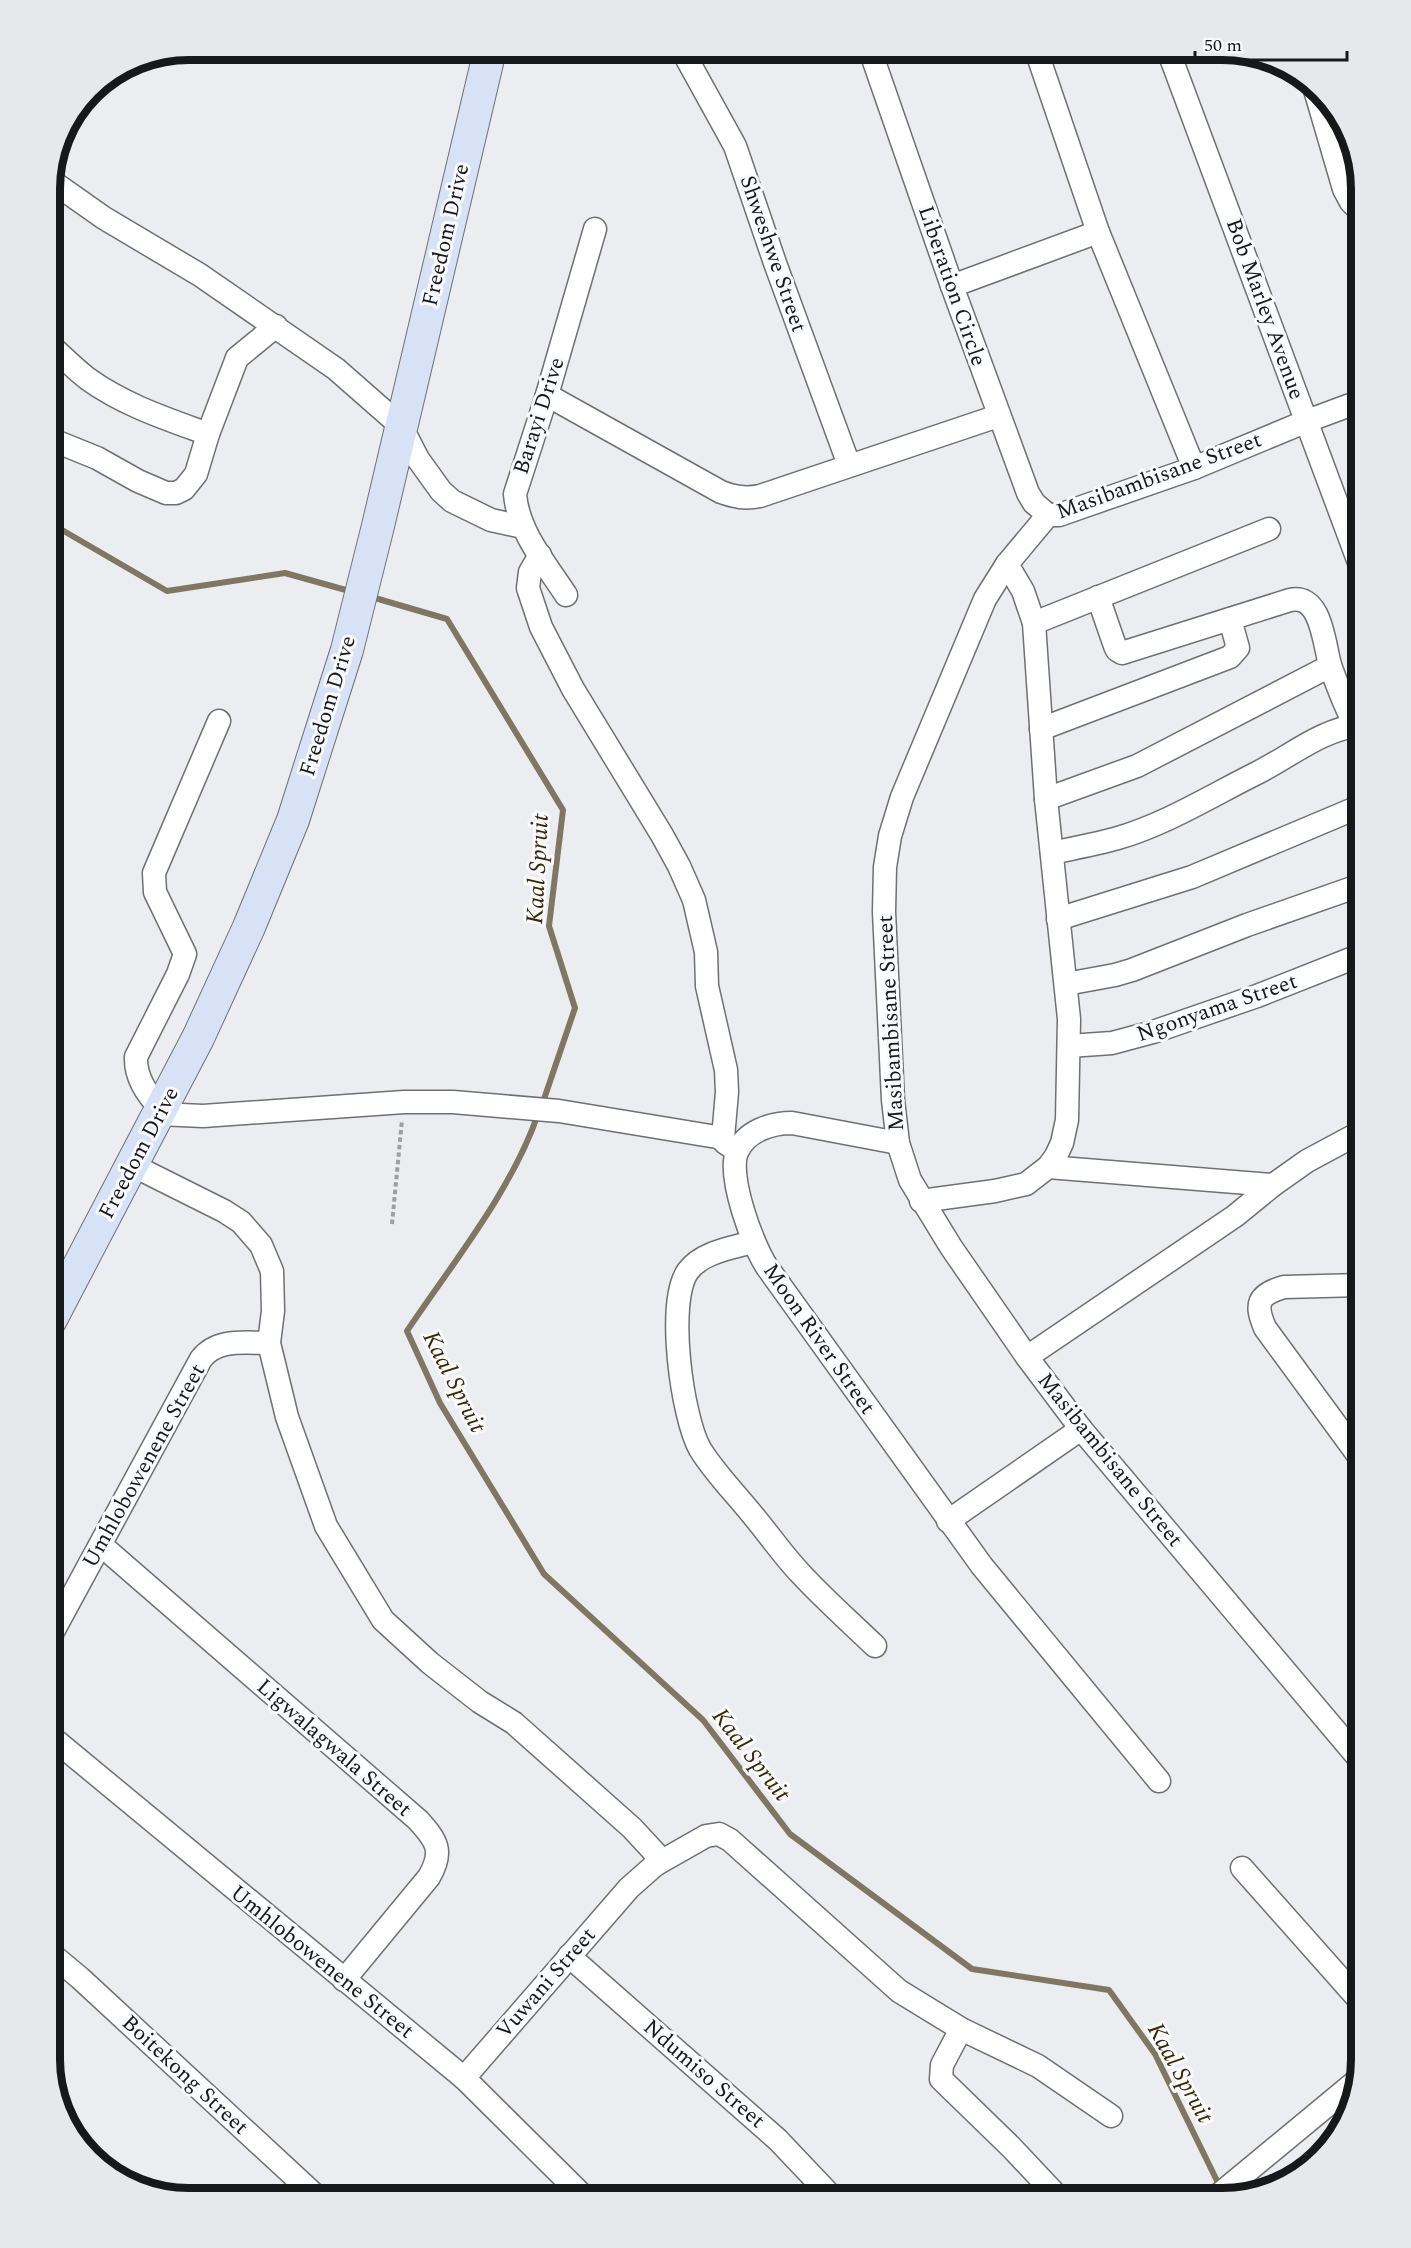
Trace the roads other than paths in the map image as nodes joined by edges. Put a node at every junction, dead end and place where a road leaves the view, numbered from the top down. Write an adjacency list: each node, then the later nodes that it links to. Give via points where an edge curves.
1 (487, 60): 18 (street, Freedom Drive)
2 (688, 60): 21 (street, Shweshwe Street, via 735,146)
3 (873, 60): 11 (street, Liberation Circle)
4 (1039, 60): 10 (street)
5 (1172, 60): 17 (street, Bob Marley Avenue)
6 (1319, 104): 8 (street)
7 (60, 187): 12 (street)
8 (1351, 202)
9 (595, 229): 14 (street, Barayi Drive)
10 (1098, 232): 11 (street); 22 (street)
11 (952, 286): 16 (street, Liberation Circle)
12 (276, 326): 18 (street, via 336,369); 19 (street, via 237,358)
13 (60, 354): 19 (street, via 88,379 121,399)
14 (547, 395): 21 (street, via 738,498 760,496); 24 (street, Barayi Drive, via 516,488)
15 (1351, 405): 17 (street, Masibambisane Street)
16 (998, 416): 21 (street); 23 (street, Liberation Circle, via 1028,493)
17 (1307, 421): 22 (street, Masibambisane Street); 26 (street, Bob Marley Avenue)
18 (401, 426): 24 (street, via 418,459 452,501 491,520); 46 (street, Freedom Drive, via 347,650 293,820 198,1038)
19 (208, 434): 20 (street, via 196,474 176,494 138,481)
20 (60, 443)
21 (849, 465)
22 (1194, 468): 23 (street, Masibambisane Street, via 1059,515)
23 (1048, 515): 28 (street, Masibambisane Street)
24 (523, 528): 27 (street, Barayi Drive)
25 (1269, 529): 30 (street)
26 (1351, 539)
27 (540, 555): 29 (street, Barayi Drive); 49 (street, Moon River Street, via 530,572 528,588 541,627 573,689 662,835 694,900 706,952 707,986 726,1070)
28 (1007, 564): 32 (street, via 1023,591); 48 (street, Masibambisane Street, via 988,592 958,661 890,836 884,912)
29 (566, 595)
30 (1098, 597): 31 (street, via 1115,646 1122,653); 32 (street)
31 (1230, 619): 33 (street, via 1298,598 1305,601 1323,630); 36 (street, via 1238,648 1230,657)
32 (1034, 623): 36 (street)
33 (1330, 666): 34 (street); 38 (street, via 1131,769)
34 (1351, 710)
35 (219, 721): 46 (street, via 154,873 155,892 185,954 136,1057 146,1092)
36 (1041, 729): 38 (street)
37 (1351, 729): 40 (street, via 1337,729 1317,738 1262,771 1160,822 1120,837)
38 (1046, 799): 40 (street)
39 (1351, 811): 42 (street, via 1192,877)
40 (1052, 853): 42 (street)
41 (1351, 889): 44 (street, via 1131,970)
42 (1058, 919): 44 (street)
43 (1351, 959): 45 (street, Ngonyama Street, via 1153,1032 1118,1042)
44 (1066, 984): 45 (street)
45 (1070, 1046): 51 (street, via 1067,1120 1059,1150)
46 (161, 1112): 49 (street, via 203,1116 453,1102 559,1111); 50 (street, Freedom Drive)
47 (1351, 1138): 52 (street)
48 (898, 1143): 49 (street, via 778,1123); 53 (street, Masibambisane Street)
49 (730, 1144): 54 (street, Moon River Street)
50 (132, 1165): 56 (street, Freedom Drive); 57 (street, via 224,1211 251,1232 272,1271)
51 (1048, 1167): 52 (street); 53 (street, via 1020,1186)
52 (1272, 1185): 58 (street, via 1235,1216)
53 (921, 1201): 58 (street, Masibambisane Street)
54 (753, 1242): 61 (street, Moon River Street); 64 (street, via 706,1257 684,1279 677,1346 695,1437 706,1457 782,1554)
55 (1351, 1285): 60 (street, via 1294,1286 1272,1291 1259,1302 1265,1328)
56 (60, 1302)
57 (269, 1343): 62 (street, Umhlobowenene Street, via 226,1344 205,1354); 68 (street, via 288,1417 320,1512 335,1544 383,1620 430,1663 514,1723 597,1796 649,1844 657,1855)
58 (1027, 1357): 59 (street, Masibambisane Street)
59 (1081, 1429): 61 (street); 66 (street, Masibambisane Street)
60 (1351, 1444)
61 (948, 1521): 67 (street, Moon River Street)
62 (101, 1545): 63 (street, Umhlobowenene Street); 72 (street, Ligwalagwala Street, via 432,1836 437,1859 429,1877)
63 (60, 1619)
64 (875, 1646)
65 (60, 1744): 72 (street, Umhlobowenene Street)
66 (1351, 1748)
67 (1159, 1781)
68 (655, 1865): 70 (street, Vuwani Street, via 629,1888); 74 (street, Vuwani Street, via 706,1836 725,1836 878,1974)
69 (1242, 1868): 73 (street)
70 (569, 1956): 75 (street, Vuwani Street); 80 (street, Ndumiso Street, via 778,2140)
71 (60, 1961): 78 (street, Boitekong Street)
72 (344, 1980): 75 (street, Umhlobowenene Street)
73 (1351, 1990)
74 (961, 2029): 77 (street, Vuwani Street, via 1038,2066); 81 (street, via 942,2065 941,2079)
75 (464, 2078): 79 (street, Umhlobowenene Street)
76 (1348, 2088): 82 (street)
77 (1111, 2116)
78 (307, 2188)
79 (572, 2188)
80 (824, 2188)
81 (1050, 2188)
82 (1228, 2188)

